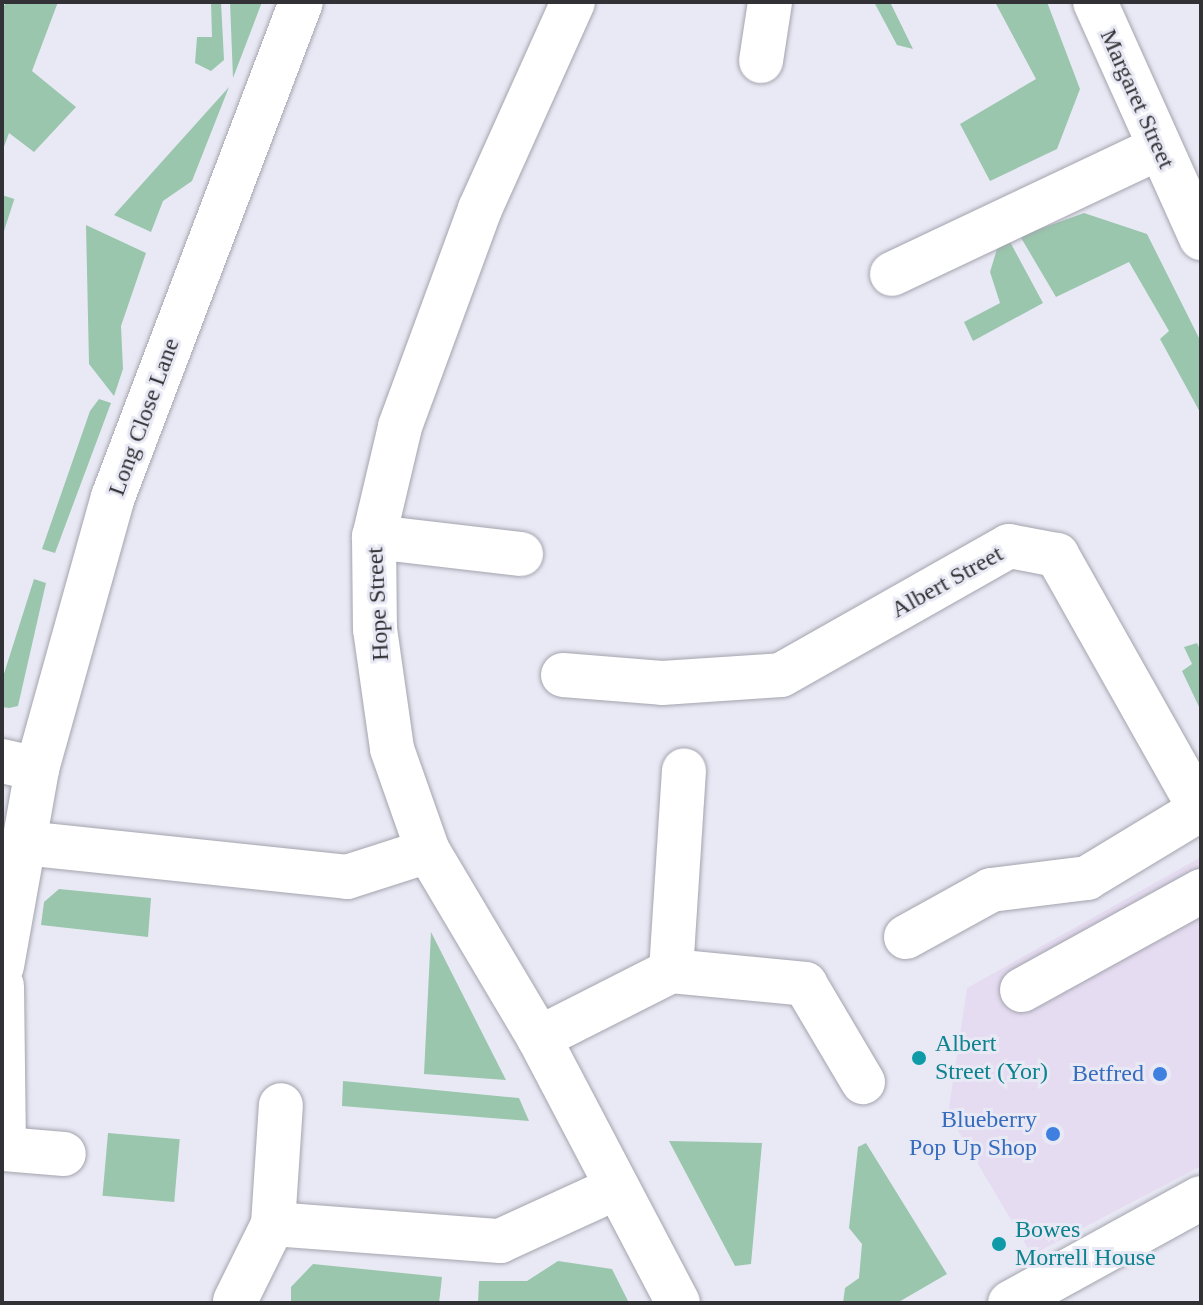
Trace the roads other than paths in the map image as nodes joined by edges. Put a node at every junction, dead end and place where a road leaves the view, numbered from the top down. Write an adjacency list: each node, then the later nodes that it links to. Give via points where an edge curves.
1 (301, 2): 12 (street, Long Close Lane, via 113,497)
2 (573, 2): 9 (street, Hope Street, via 475,224 400,427)
3 (770, 2): 5 (street)
4 (1095, 2): 6 (street, Margaret Street)
5 (761, 61)
6 (1157, 149): 7 (street, Margaret Street); 8 (street)
7 (1201, 238)
8 (892, 274)
9 (374, 537): 10 (street); 16 (street, Hope Street, via 375,629 392,749)
10 (521, 554)
11 (563, 675): 14 (street, Albert Street, via 662,683 781,675 1009,546 1057,555)
12 (20, 765): 15 (street, Long Close Lane)
13 (684, 770): 20 (street)
14 (1201, 809): 18 (street, Albert Street, via 1087,878 991,890)
15 (24, 843): 16 (street, via 347,877); 19 (street, Long Close Lane)
16 (428, 851): 23 (street, Hope Street)
17 (1201, 891): 22 (street)
18 (906, 937)
19 (2, 966)
20 (671, 971): 23 (street); 24 (street, via 805,984)
21 (2, 986): 26 (street, via 4,1149)
22 (1022, 990)
23 (539, 1038): 27 (street, Hope Street)
24 (863, 1082)
25 (281, 1105): 29 (street)
26 (64, 1154)
27 (616, 1188): 29 (street, via 500,1241); 31 (street, Hope Street)
28 (1201, 1198): 32 (street)
29 (273, 1224): 30 (street)
30 (235, 1301)
31 (678, 1303)
32 (1010, 1303)

